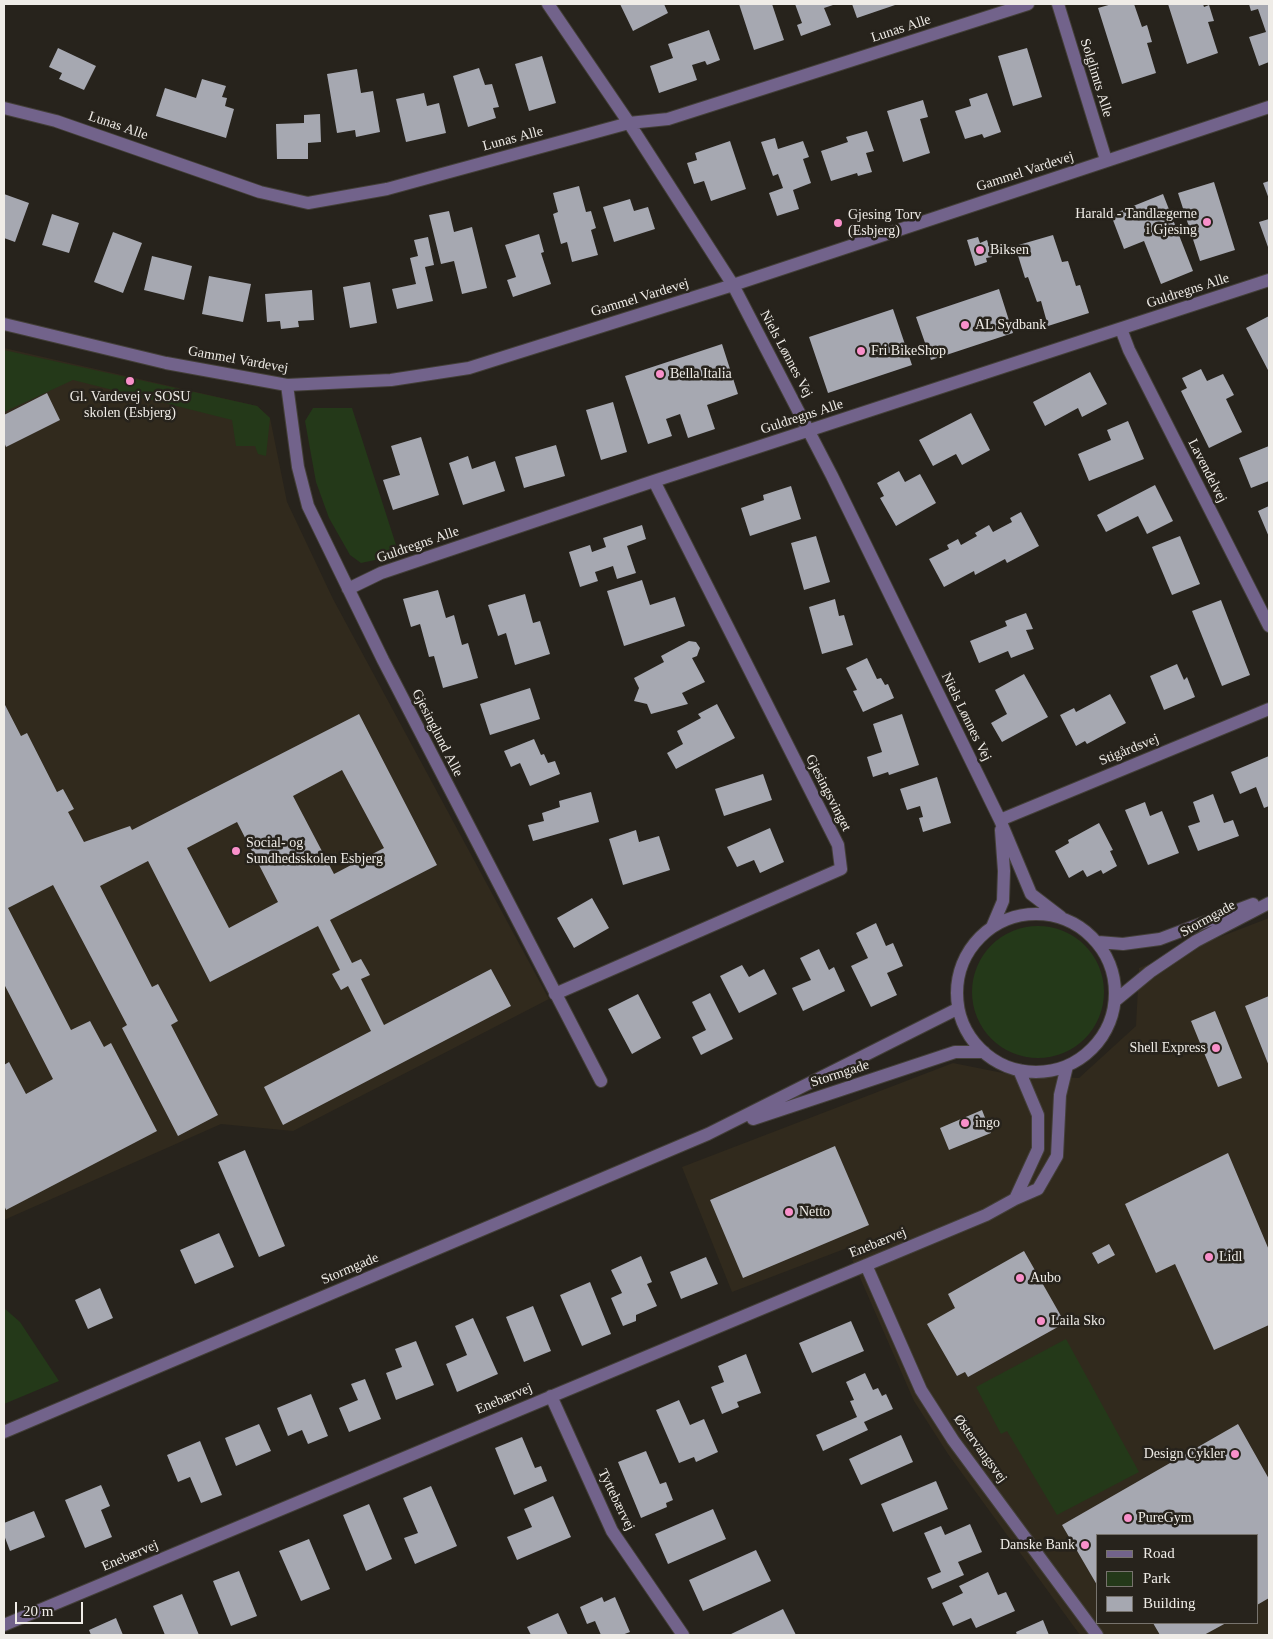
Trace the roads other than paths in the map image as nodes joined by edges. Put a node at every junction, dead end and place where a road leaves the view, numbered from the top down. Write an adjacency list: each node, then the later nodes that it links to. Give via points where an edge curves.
1 (548, 4): 6 (street, Niels Lønnes Vej)
2 (1028, 4): 6 (street, Lunas Alle, via 668,119)
3 (1058, 4): 7 (street, Solglimts Alle)
4 (1269, 107): 7 (street, Gammel Vardevej)
5 (4, 108): 6 (street, Lunas Alle, via 56,121 260,192 308,203 387,189)
6 (629, 123): 9 (street, Niels Lønnes Vej)
7 (1106, 160): 9 (street, Gammel Vardevej)
8 (1269, 280): 11 (street, Guldregns Alle)
9 (733, 285): 12 (street, Gammel Vardevej, via 469,368 391,380); 13 (street, Niels Lønnes Vej)
10 (4, 324): 12 (street, Gammel Vardevej, via 166,363)
11 (1121, 329): 13 (street, Guldregns Alle); 16 (street, Lavendelvej, via 1128,350)
12 (287, 384): 15 (street, Gjesinglund Alle, via 298,467 308,506)
13 (809, 430): 14 (street, Guldregns Alle); 18 (street, Niels Lønnes Vej)
14 (654, 481): 15 (street, Guldregns Alle, via 381,573); 24 (street, Gjesingsvinget, via 838,845 841,870)
15 (348, 589): 24 (street, Gjesinglund Alle)
16 (1269, 626)
17 (1269, 708): 18 (street, Stigårdsvej)
18 (1000, 820): 21 (street, Niels Lønnes Vej, via 1031,894); 22 (street, Niels Lønnes Vej, via 1004,901)
19 (1269, 898): 23 (street, Stormgade, via 1160,938 1123,944)
20 (1269, 903): 25 (street, Stormgade, via 1196,941)
21 (1061, 917): 22 (street, via 1037,913 1013,917); 23 (street, via 1081,927)
22 (992, 927): 26 (street, via 973,945 961,968 956,988)
23 (1098, 942): 25 (street, via 1111,962)
24 (555, 994): 30 (street, Gjesinglund Alle)
25 (1116, 1000): 28 (street, via 1112,1019 1102,1039 1086,1055)
26 (957, 1009): 27 (street, via 968,1035); 31 (street, Stormgade)
27 (984, 1052): 29 (street); 31 (street, Stormgade, via 955,1052)
28 (1066, 1066): 29 (street, via 1044,1072); 32 (street, Enebærvej, via 1060,1096 1057,1156 1038,1189)
29 (1019, 1070): 32 (street, via 1038,1115 1038,1149)
30 (601, 1080)
31 (708, 1134): 35 (street, Stormgade)
32 (1015, 1199): 33 (street, Enebærvej, via 986,1215)
33 (866, 1265): 34 (street, Enebærvej); 38 (street, Østervangsvej, via 929,1403)
34 (551, 1396): 36 (street, Enebærvej); 37 (street, Tyttebærvej, via 612,1531)
35 (4, 1432)
36 (4, 1625)
37 (682, 1635)
38 (1097, 1635)

